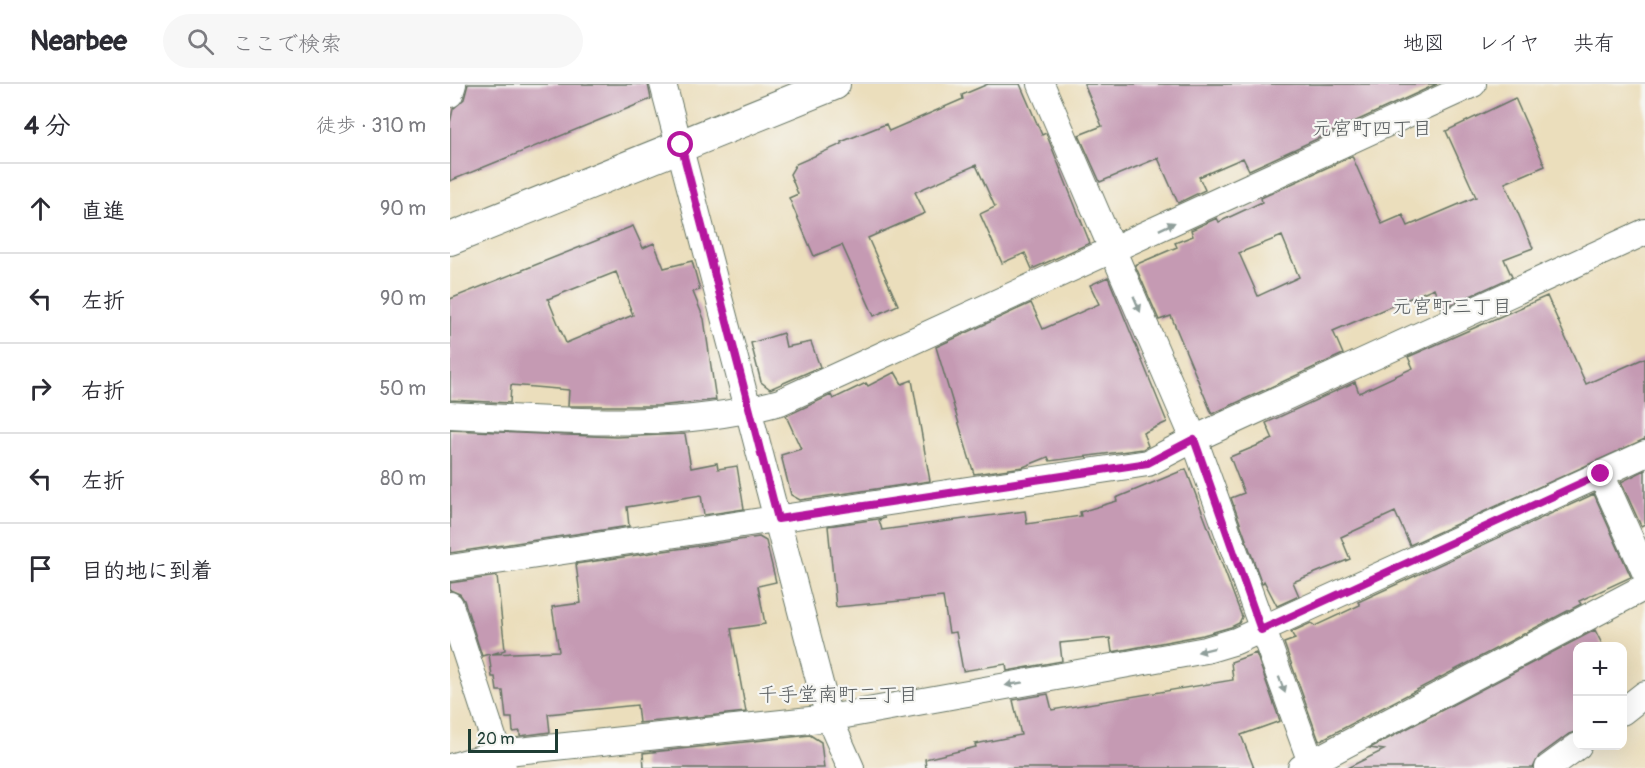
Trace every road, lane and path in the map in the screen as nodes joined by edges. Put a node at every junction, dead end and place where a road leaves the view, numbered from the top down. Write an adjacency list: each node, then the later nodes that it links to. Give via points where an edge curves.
1 (453, 84): 6 (street)
2 (663, 84): 7 (street)
3 (834, 84): 7 (street)
4 (1041, 84): 10 (street)
5 (1473, 84): 10 (street, one-way to 5)
6 (450, 94)
7 (681, 145): 9 (street); 11 (street)
8 (1645, 232): 13 (street)
9 (450, 238)
10 (1114, 250): 11 (street, via 780,402); 13 (street, one-way to 13)
11 (750, 411): 12 (street, via 649,423); 16 (street)
12 (450, 415)
13 (1194, 439): 16 (street, via 1148,463); 21 (street)
14 (1645, 454): 15 (street)
15 (1601, 474): 18 (street); 21 (street)
16 (778, 519): 17 (street); 24 (street)
17 (450, 568)
18 (1645, 572)
19 (1645, 587): 27 (street)
20 (450, 605): 26 (street)
21 (1261, 630): 24 (street, one-way to 24, via 1206,650); 27 (street, one-way to 27)
22 (1645, 694): 23 (street)
23 (1627, 709)
24 (829, 718): 26 (street); 29 (street)
25 (1573, 750): 30 (street)
26 (501, 761): 28 (street)
27 (1308, 766)
28 (450, 767)
29 (851, 768)
30 (1548, 768)

